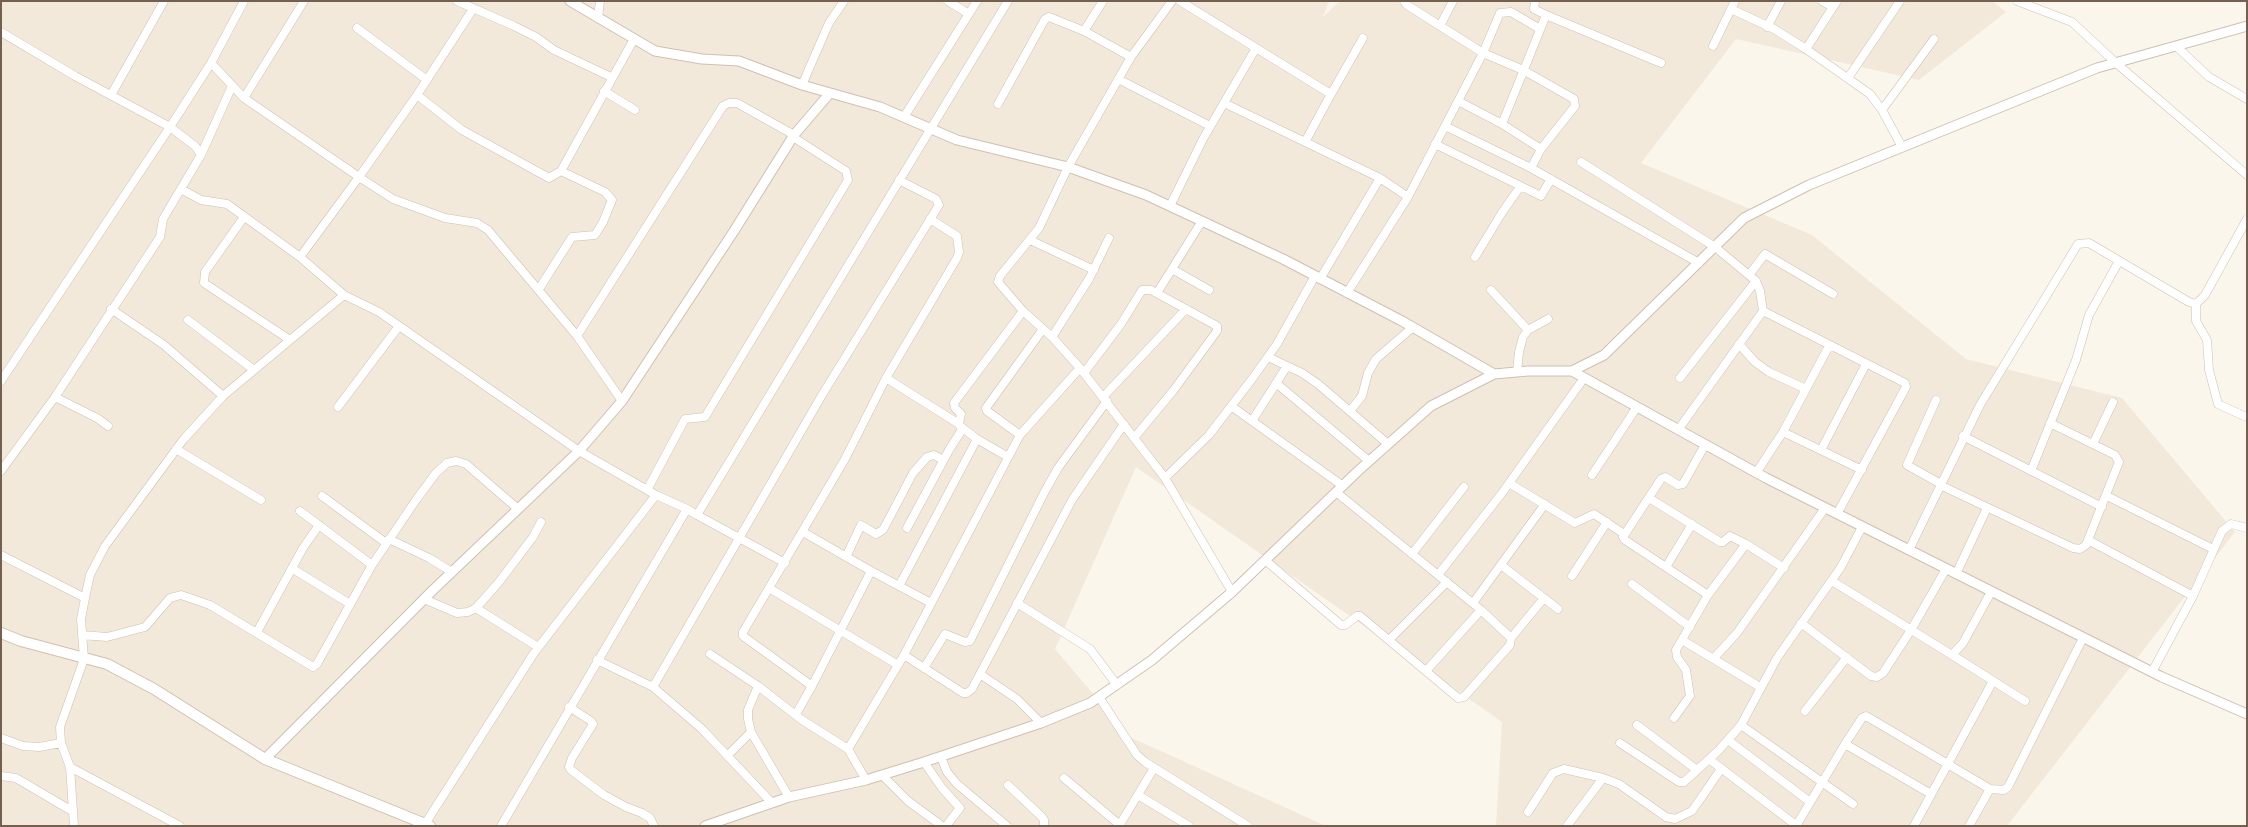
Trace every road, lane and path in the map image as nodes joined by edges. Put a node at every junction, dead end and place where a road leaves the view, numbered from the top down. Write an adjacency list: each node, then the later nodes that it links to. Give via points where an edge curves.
1 (164, 1): 56 (street)
2 (244, 1): 44 (street)
3 (304, 1): 59 (street)
4 (457, 1): 23 (street)
5 (570, 1): 27 (street)
6 (600, 1): 27 (street)
7 (844, 1): 52 (street, via 829,23)
8 (948, 1): 25 (street)
9 (978, 1): 25 (street)
10 (1008, 1): 71 (street)
11 (1103, 1): 33 (street)
12 (1172, 1): 43 (street)
13 (1180, 1): 40 (street)
14 (1404, 1): 28 (street)
15 (1452, 1): 28 (street)
16 (1535, 1): 26 (street, via 1534,9)
17 (1735, 1): 24 (street)
18 (1781, 1): 30 (street)
19 (1822, 1): 22 (street)
20 (1900, 1): 50 (street)
21 (2016, 1): 46 (street, via 2072,22)
22 (1835, 4): 41 (street)
23 (473, 9): 48 (street, via 521,29 554,50); 51 (street)
24 (1731, 9): 30 (street); 38 (street)
25 (969, 14): 66 (street)
26 (1546, 15): 32 (street); 45 (street)
27 (598, 18): 36 (street)
28 (1440, 26): 42 (street)
29 (2247, 26): 39 (street)
30 (1767, 27): 41 (street)
31 (357, 28): 51 (street)
32 (1540, 29): 42 (street, via 1511,12 1500,13); 47 (street)
33 (1084, 31): 43 (street); 63 (street, via 1053,17 1045,19)
34 (1, 32): 56 (street)
35 (1363, 38): 58 (street)
36 (634, 39): 48 (street); 52 (street, via 655,50 702,60 739,61)
37 (1934, 39): 65 (street)
38 (1713, 46)
39 (2176, 46): 46 (street); 60 (street, via 2210,77)
40 (1256, 48): 58 (street); 62 (street)
41 (1806, 48): 50 (street)
42 (1483, 53): 47 (street); 61 (street)
43 (1131, 56): 49 (street)
44 (211, 63): 53 (street); 70 (street)
45 (1660, 63)
46 (2116, 63): 75 (street); 82 (street)
47 (1523, 70): 67 (street); 76 (street, via 1576,102)
48 (611, 77): 54 (street)
49 (1118, 78): 68 (street); 79 (street)
50 (1848, 78): 65 (street, via 1870,94)
51 (427, 80): 57 (street)
52 (802, 85): 55 (street)
53 (232, 86): 59 (street); 88 (street, via 201,155)
54 (604, 91): 64 (street); 81 (street)
55 (830, 93): 66 (street); 72 (street)
56 (111, 95): 70 (street)
57 (417, 95): 81 (street, via 462,130 546,177); 83 (street)
58 (1330, 96): 73 (street)
59 (244, 98): 83 (street)
60 (2247, 99)
61 (1458, 101): 67 (street); 69 (street)
62 (1224, 103): 68 (street); 73 (street)
63 (998, 104)
64 (635, 110)
65 (1882, 110): 75 (street)
66 (904, 117): 71 (street)
67 (1502, 124): 76 (street)
68 (1210, 126): 90 (street)
69 (1445, 126): 74 (street); 80 (street)
70 (170, 127): 77 (street); 141 (street)
71 (930, 128): 79 (street, via 957,140); 86 (street)
72 (794, 136): 125 (street, via 737,103 723,106); 148 (street); 185 (street, via 846,171 848,180 705,417 686,419)
73 (1305, 142): 84 (street)
74 (1436, 144): 87 (street); 89 (street)
75 (1902, 148): 97 (street, via 1809,185 1744,218)
76 (1541, 149): 80 (street)
77 (199, 152)
78 (1581, 162): 97 (street)
79 (1068, 167): 90 (street); 96 (street, via 1052,204)
80 (1531, 168): 85 (street)
81 (561, 171): 107 (street, via 605,192 612,200 595,235 572,237)
82 (2247, 174)
83 (359, 177): 98 (street); 107 (street, via 393,199 445,218 483,226)
84 (1380, 178): 89 (street); 105 (street)
85 (1551, 179): 87 (street, via 1541,196); 101 (street)
86 (899, 180): 92 (street, via 938,200 939,205); 199 (street)
87 (1520, 187): 99 (street)
88 (181, 189): 91 (street, via 201,200 228,204); 115 (street, via 163,219 160,237)
89 (1408, 197): 111 (street)
90 (1170, 206): 94 (street)
91 (244, 217): 98 (street); 127 (street, via 205,272 204,283)
92 (930, 219): 138 (street, via 955,234 959,252); 209 (street, via 826,386)
93 (2247, 219): 114 (street, via 2205,296)
94 (1202, 221): 102 (street); 105 (street)
95 (1109, 238): 103 (street)
96 (1030, 240): 103 (street); 117 (street, via 998,280 1000,287)
97 (1715, 247): 101 (street); 104 (street)
98 (300, 257): 113 (street)
99 (1476, 257)
100 (2119, 261): 114 (street); 156 (street, via 2089,315 2076,360); 163 (street, via 2089,243 2078,244)
101 (1699, 262): 135 (street, via 1604,355)
102 (1172, 269): 108 (street); 110 (street)
103 (1094, 270): 126 (street)
104 (1748, 275): 106 (street); 112 (street, via 1765,254)
105 (1318, 277): 111 (street); 130 (street)
106 (1756, 281): 118 (street); 140 (street)
107 (539, 289): 125 (street)
108 (1209, 290)
109 (1491, 290): 124 (street)
110 (1157, 293): 116 (street); 134 (street, via 1142,290 1121,324)
111 (1347, 293): 122 (street)
112 (1833, 294)
113 (344, 295): 121 (street); 127 (street)
114 (2196, 304): 154 (street, via 2196,320 2207,340 2209,370 2217,401)
115 (111, 309): 144 (street, via 164,345); 145 (street)
116 (1186, 309): 146 (street); 164 (street, via 1216,326 1217,331)
117 (1023, 311): 123 (street); 159 (street, via 955,400 955,408 962,414)
118 (1763, 312): 128 (street); 129 (street)
119 (1548, 319): 124 (street)
120 (188, 320): 133 (street)
121 (399, 326): 151 (street); 171 (street)
122 (1413, 327): 137 (street); 153 (street, via 1376,359 1368,373 1362,396)
123 (1043, 329): 126 (street); 162 (street, via 986,408)
124 (1528, 330): 136 (street, via 1521,342)
125 (577, 336): 148 (street)
126 (1052, 337): 134 (street)
127 (290, 340): 133 (street)
128 (1738, 344): 143 (street, via 1769,372); 160 (street)
129 (1828, 346): 131 (street); 143 (street)
130 (1268, 356): 132 (street); 150 (street)
131 (1866, 364): 170 (street); 175 (street, via 1899,379 1906,387)
132 (1287, 366): 142 (street); 153 (street, via 1318,384)
133 (254, 370): 144 (street)
134 (1082, 371): 146 (street); 162 (street)
135 (1572, 371): 136 (street); 139 (street)
136 (1517, 372): 137 (street)
137 (1494, 374): 166 (street, via 1431,406)
138 (886, 378): 159 (street); 207 (street)
139 (1584, 378): 152 (street); 181 (street)
140 (1680, 378)
141 (1, 382)
142 (1276, 383): 155 (street); 174 (street)
143 (1806, 389): 161 (street)
144 (223, 396): 169 (street)
145 (55, 397): 158 (street); 176 (street)
146 (1105, 399): 157 (street); 270 (street, via 1045,491 970,641 945,634)
147 (1936, 400): 182 (street, via 1907,465)
148 (622, 401): 171 (street)
149 (2113, 402): 168 (street)
150 (1231, 406): 155 (street); 180 (street, via 1200,446)
151 (338, 407)
152 (1637, 407): 160 (street); 179 (street)
153 (1350, 412): 166 (street)
154 (2244, 416)
155 (1252, 421): 184 (street)
156 (2050, 423): 168 (street); 177 (street)
157 (1124, 424): 164 (street); 243 (street, via 1072,500)
158 (108, 426)
159 (961, 426): 165 (street); 173 (street)
160 (1678, 430): 167 (street)
161 (1783, 432): 170 (street); 178 (street)
162 (1020, 435): 172 (street)
163 (1963, 436): 177 (street); 182 (street)
164 (1134, 438): 180 (street)
165 (977, 439): 172 (street); 234 (street)
166 (1388, 444): 174 (street)
167 (1705, 444): 178 (street); 189 (street, via 1683,484 1678,485 1664,477)
168 (2093, 444): 188 (street, via 2115,455 2120,462)
169 (176, 449): 190 (street); 240 (street, via 105,546 90,575)
170 (1821, 450): 175 (street)
171 (579, 451): 185 (street); 195 (street)
172 (1008, 457): 246 (street)
173 (943, 460): 205 (street); 217 (street, via 934,454 927,457 913,473 883,530 876,534 861,525)
174 (1369, 461): 184 (street)
175 (1862, 470): 198 (street)
176 (1, 471)
177 (2030, 471): 192 (street)
178 (1756, 473): 193 (street)
179 (1592, 475)
180 (1166, 478): 236 (street)
181 (1509, 484): 191 (street); 229 (street)
182 (1940, 484): 194 (street); 214 (street)
183 (1464, 487): 215 (street)
184 (1339, 489): 215 (street); 218 (street)
185 (647, 490): 187 (street)
186 (322, 496): 211 (street)
187 (656, 496): 196 (street); 261 (street)
188 (2107, 496): 192 (street); 213 (street)
189 (1649, 498): 202 (street); 208 (street)
190 (261, 500)
191 (1545, 504): 201 (street, via 1575,523 1591,514); 220 (street)
192 (2102, 507): 210 (street)
193 (1825, 508): 198 (street); 223 (street)
194 (1987, 508): 210 (street, via 2073,548 2080,549); 228 (street)
195 (518, 509): 211 (street, via 466,464 456,461 436,473); 227 (street)
196 (687, 509): 199 (street); 268 (street)
197 (300, 511): 203 (street)
198 (1838, 514): 204 (street)
199 (697, 515): 209 (street)
200 (541, 522): 247 (street, via 499,582)
201 (1607, 522): 208 (street); 230 (street)
202 (1692, 524): 212 (street, via 1720,542 1730,536); 222 (street)
203 (319, 525): 221 (street); 224 (street)
204 (1862, 527): 214 (street); 231 (street)
205 (907, 528)
206 (2247, 528): 213 (street, via 2231,524 2222,531)
207 (803, 532): 217 (street); 219 (street)
208 (1624, 534): 222 (street, via 1624,540)
209 (738, 538): 219 (street); 278 (street)
210 (2088, 540): 239 (street)
211 (388, 541): 221 (street); 227 (street, via 429,558)
212 (1746, 544): 223 (street); 238 (street)
213 (2213, 549): 239 (street)
214 (1909, 550): 225 (street)
215 (1412, 554): 229 (street)
216 (1, 555): 240 (street)
217 (846, 557): 226 (street)
218 (1265, 560): 236 (street); 259 (street, via 1341,625 1360,616)
219 (785, 564): 235 (street)
220 (1502, 564): 241 (street); 244 (street)
221 (372, 565): 245 (street)
222 (1666, 567): 238 (street)
223 (1784, 568): 266 (street, via 1728,646)
224 (293, 569): 245 (street); 254 (street)
225 (1946, 569): 228 (street); 252 (street)
226 (871, 571): 234 (street); 253 (street)
227 (452, 572): 242 (street)
228 (1956, 574): 237 (street)
229 (1438, 575): 232 (street)
230 (1572, 576)
231 (1832, 581): 250 (street); 252 (street)
232 (1447, 582): 244 (street); 259 (street)
233 (1632, 584): 251 (street)
234 (899, 586): 246 (street)
235 (770, 588): 253 (street); 277 (street, via 743,636)
236 (1232, 592): 275 (street, via 1152,660)
237 (1991, 592): 258 (street); 264 (street, via 1963,643)
238 (1708, 595): 251 (street)
239 (2193, 596): 272 (street)
240 (84, 598): 256 (street)
241 (1544, 598): 248 (street); 257 (street)
242 (424, 599): 247 (street, via 457,613); 299 (street)
243 (1017, 603): 273 (street); 275 (street, via 1090,649)
244 (1472, 603): 249 (street)
245 (350, 604): 254 (street, via 313,666)
246 (931, 604): 263 (street)
247 (476, 608): 261 (street)
248 (1558, 609)
249 (1481, 610): 257 (street); 271 (street)
250 (1801, 623): 265 (street); 279 (street)
251 (1690, 627): 260 (street)
252 (1911, 630): 264 (street); 265 (street, via 1883,673 1877,677)
253 (841, 631): 269 (street); 277 (street)
254 (257, 632): 256 (street, via 210,606 181,595 170,598 145,627 107,637)
255 (1, 633): 267 (main road)
256 (82, 636): 267 (street)
257 (1511, 638): 271 (street, via 1510,645 1464,697 1458,698)
258 (2083, 638): 272 (street); 314 (street, via 2008,787 2004,790)
259 (1389, 640): 271 (street)
260 (1682, 640): 266 (street); 286 (street, via 1676,653 1686,670 1690,696)
261 (538, 647): 323 (street)
262 (710, 654): 276 (street)
263 (904, 655): 269 (street); 270 (street)
264 (1952, 655): 274 (street)
265 (1847, 657): 283 (street)
266 (1714, 658): 279 (street)
267 (84, 659): 293 (street, via 60,727); 299 (main road, via 107,664 129,674)
268 (597, 660): 278 (street); 282 (street)
269 (898, 665): 296 (street)
270 (924, 668): 273 (street, via 962,693 972,689)
271 (1426, 672)
272 (2152, 672): 285 (street)
273 (980, 674): 287 (street, via 1017,699)
274 (1993, 681): 281 (street); 302 (street)
275 (1117, 685): 280 (street)
276 (758, 686): 284 (street); 290 (street, via 748,710)
277 (812, 686): 284 (street)
278 (653, 687): 297 (street)
279 (1760, 687): 288 (street)
280 (1099, 697): 287 (street); 304 (street, via 1137,754)
281 (2025, 701)
282 (570, 707): 327 (street); 328 (street, via 593,724 572,758 571,770 604,795 642,812)
283 (1805, 711)
284 (796, 714): 296 (street)
285 (2247, 714)
286 (1674, 718)
287 (1041, 723): 298 (street)
288 (1741, 724): 292 (street); 312 (street)
289 (1638, 725): 306 (street)
290 (751, 732): 297 (street); 317 (street)
291 (1, 738): 293 (street, via 23,746)
292 (1728, 740): 300 (street); 318 (street)
293 (61, 743): 303 (street)
294 (1620, 743): 306 (street, via 1679,782 1684,782)
295 (1845, 744): 302 (street, via 1866,716); 312 (street); 316 (street)
296 (848, 749): 311 (street)
297 (728, 755): 319 (street)
298 (941, 756): 301 (street); 331 (street, via 947,772 957,784)
299 (265, 759): 323 (main road)
300 (1709, 759): 305 (street); 306 (street)
301 (924, 762): 307 (street); 330 (street, via 960,808)
302 (1947, 763): 314 (street); 316 (street)
303 (70, 767): 321 (street); 326 (street)
304 (1154, 768): 315 (street); 334 (street)
305 (1721, 769): 310 (street, via 1692,811 1675,819 1666,817 1619,784); 336 (street)
306 (1697, 770)
307 (882, 775): 311 (street); 330 (street, via 900,794)
308 (1, 776): 321 (street, via 16,778)
309 (1064, 778): 324 (street)
310 (1603, 778): 322 (street, via 1558,769); 335 (street)
311 (866, 780): 317 (street)
312 (1822, 783): 318 (street); 320 (street)
313 (1008, 785): 332 (street, via 1041,816)
314 (1990, 789): 338 (street)
315 (1138, 794): 324 (street); 333 (street)
316 (1931, 794): 337 (street)
317 (789, 797): 319 (street)
318 (1810, 802): 336 (street)
319 (772, 803): 329 (street)
320 (1853, 804)
321 (72, 811): 325 (street)
322 (1528, 812)
323 (428, 825)
324 (1120, 825)
325 (74, 826)
326 (180, 826)
327 (502, 826)
328 (654, 826)
329 (704, 826)
330 (944, 826)
331 (1007, 826)
332 (1044, 826)
333 (1189, 826)
334 (1248, 826)
335 (1567, 826)
336 (1796, 826)
337 (1914, 826)
338 (1969, 826)

